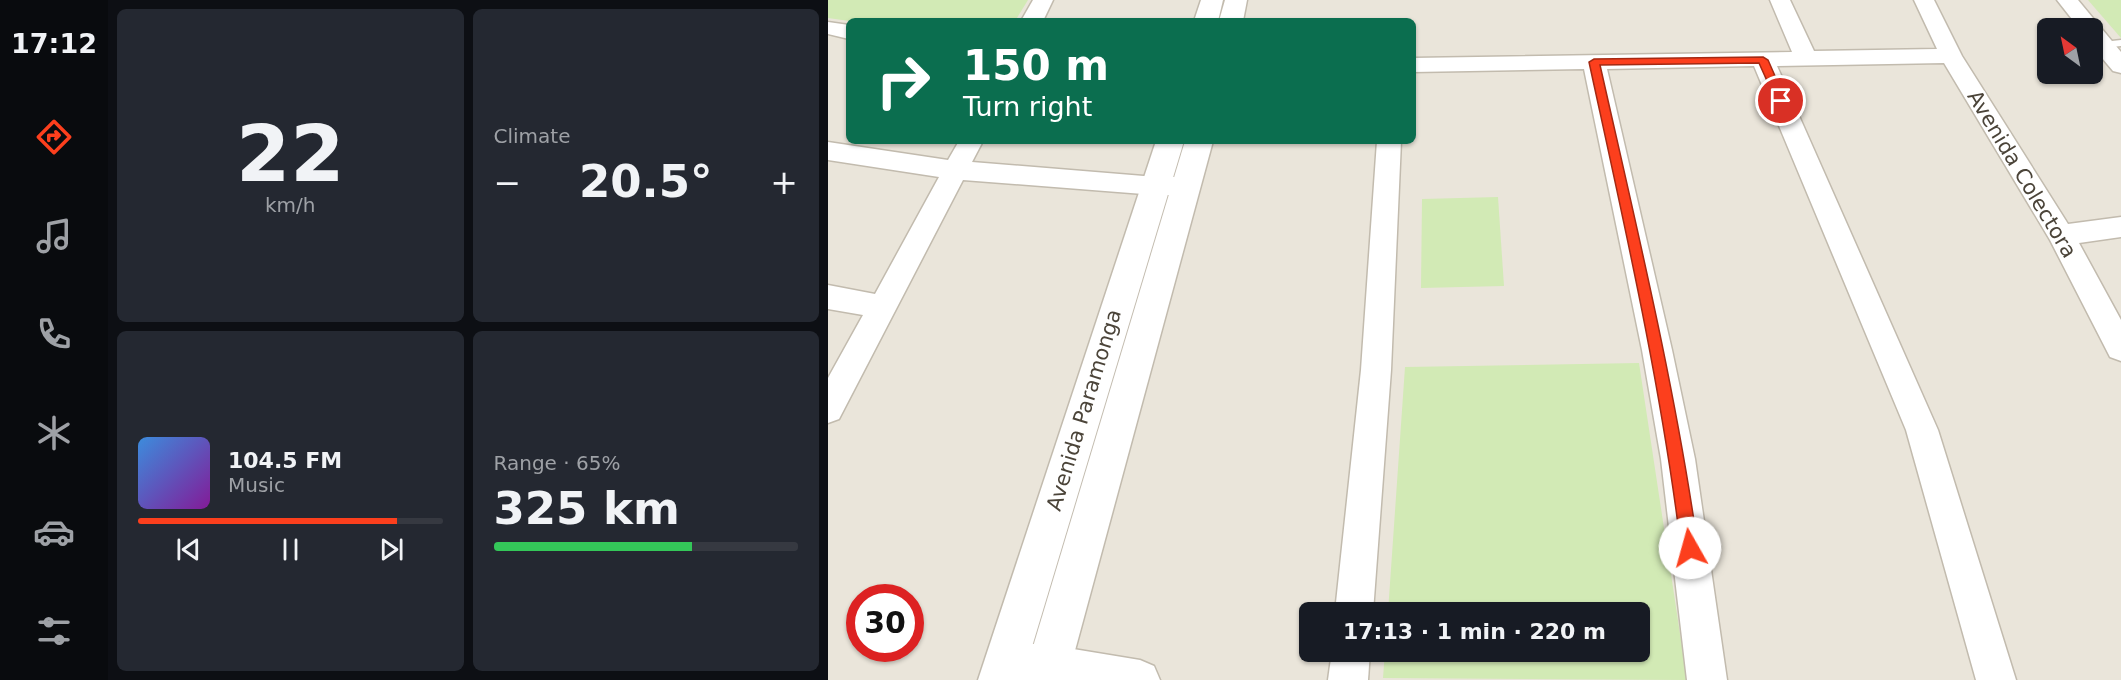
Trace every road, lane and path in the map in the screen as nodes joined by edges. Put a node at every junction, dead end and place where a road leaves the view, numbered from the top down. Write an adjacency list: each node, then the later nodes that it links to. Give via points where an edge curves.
1 (1043, 0): 7 (street)
2 (1212, 0): 8 (street)
3 (1236, 0): 9 (street)
4 (1780, 0): 15 (street)
5 (1924, 0): 14 (street, Avenida Colectora)
6 (2067, 0): 10 (street)
7 (1034, 18)
8 (1207, 18)
9 (1232, 18)
10 (2084, 18)
11 (828, 28): 12 (street)
12 (846, 31)
13 (2103, 39): 19 (street)
14 (1951, 56): 15 (street); 28 (street, Avenida Colectora)
15 (1806, 59): 16 (street)
16 (1763, 60): 17 (street); 40 (street, via 1922,430)
17 (1594, 62): 18 (street); 39 (street, via 1678,459)
18 (1416, 65)
19 (2121, 66)
20 (969, 144): 25 (street)
21 (1170, 144): 26 (street, Avenida Paramonga)
22 (1196, 144): 26 (street, Avenida Paramonga)
23 (1389, 144): 33 (street, via 1376,370)
24 (828, 151): 25 (street)
25 (955, 170): 26 (street); 30 (street)
26 (1171, 186): 35 (street, Avenida Paramonga); 36 (street, Avenida Paramonga)
27 (2121, 227): 28 (street)
28 (2061, 235): 31 (street, Avenida Colectora)
29 (828, 297): 30 (street)
30 (882, 307): 32 (street)
31 (2121, 348)
32 (828, 408)
33 (1355, 602)
34 (1349, 662): 38 (street)
35 (1003, 671): 36 (street)
36 (1047, 672): 37 (street)
37 (1140, 680)
38 (1348, 680)
39 (1707, 680)
40 (1996, 680)

